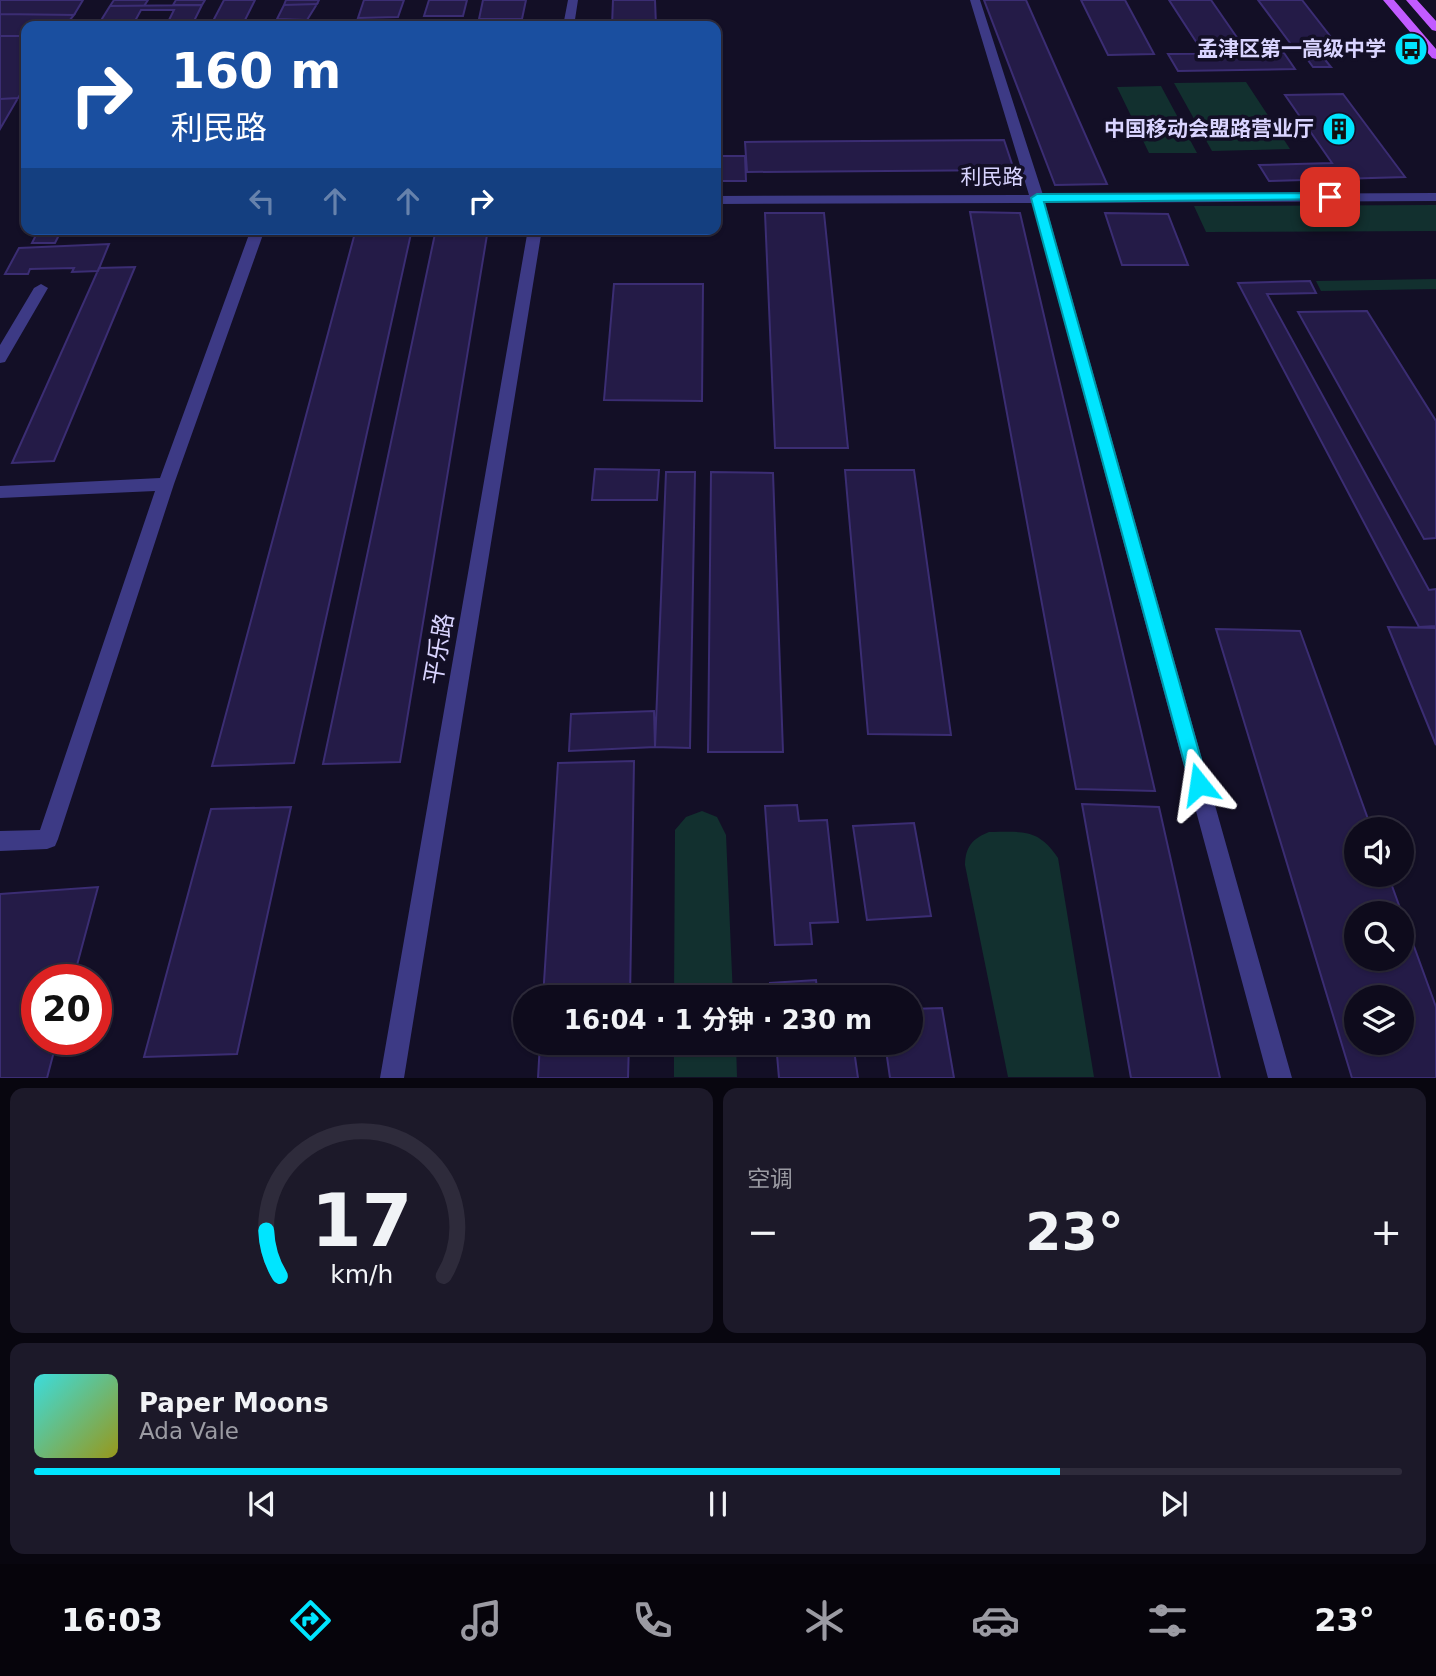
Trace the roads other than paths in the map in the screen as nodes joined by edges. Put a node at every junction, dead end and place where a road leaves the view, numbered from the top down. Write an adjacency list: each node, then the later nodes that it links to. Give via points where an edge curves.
1 (573, 0): 5 (street)
2 (975, 0): 9 (street)
3 (1388, 0): 7 (main road)
4 (1411, 0): 6 (main road)
5 (570, 21)
6 (1436, 28)
7 (1436, 56)
8 (1436, 197): 9 (street, 利民路)
9 (1037, 198): 10 (street, 利民路); 19 (street)
10 (721, 200)
11 (256, 235): 15 (street)
12 (534, 235): 18 (street, 平乐路)
13 (41, 288): 14 (street)
14 (0, 358)
15 (166, 484): 16 (street); 17 (street, via 47,839)
16 (0, 492)
17 (0, 841)
18 (392, 1077)
19 (1280, 1077)

